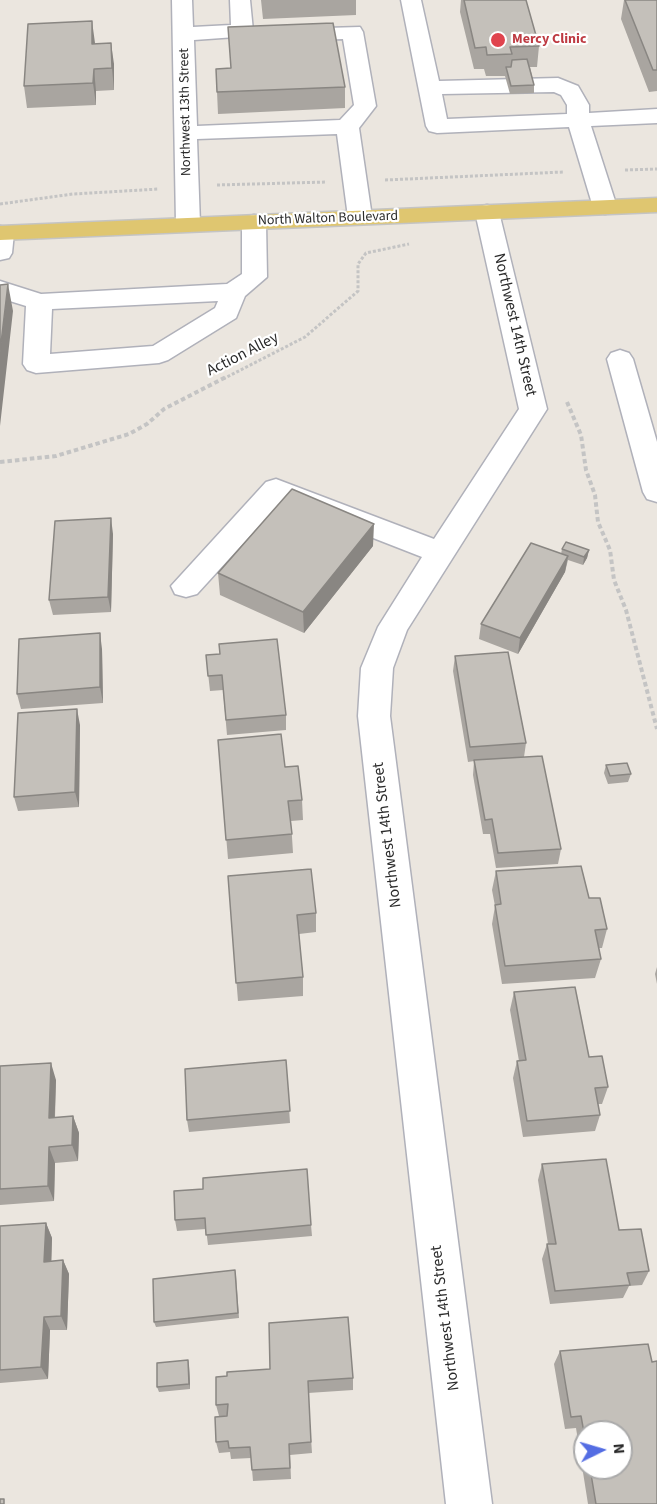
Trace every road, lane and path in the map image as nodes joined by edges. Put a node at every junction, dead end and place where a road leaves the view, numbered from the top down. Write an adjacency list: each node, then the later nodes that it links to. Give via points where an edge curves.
1 (182, 0): 4 (street, Northwest 13th Street)
2 (240, 0): 5 (street)
3 (411, 0): 6 (street)
4 (184, 34): 5 (street); 10 (street, Northwest 13th Street)
5 (258, 34): 9 (street, via 352,32 365,106)
6 (429, 88): 8 (street, via 558,86 570,91 578,105); 8 (street, via 437,126)
7 (657, 116): 8 (street)
8 (578, 120): 12 (street)
9 (347, 127): 10 (street); 14 (street)
10 (186, 133): 16 (street, Northwest 13th Street)
11 (657, 205): 12 (main road, North Walton Boulevard)
12 (605, 207): 13 (main road, North Walton Boulevard)
13 (487, 212): 14 (main road, North Walton Boulevard); 26 (street, Northwest 14th Street, via 534,409)
14 (360, 217): 15 (main road, North Walton Boulevard)
15 (254, 222): 16 (main road, North Walton Boulevard); 20 (street, via 254,277)
16 (188, 224): 17 (main road, North Walton Boulevard)
17 (1, 240)
18 (411, 243): 24 (path, Action Alley, via 366,253 358,264 358,291 304,337 164,409 129,434 56,456)
19 (0, 289): 21 (street)
20 (233, 292): 21 (street); 21 (street, via 227,312 159,354 36,364)
21 (39, 302)
22 (620, 359): 25 (street)
23 (564, 396): 28 (path, via 581,435 598,522 610,550)
24 (0, 462)
25 (657, 492)
26 (442, 553): 27 (street, via 276,489); 29 (street, Northwest 14th Street, via 393,627 378,668 374,716)
27 (186, 586)
28 (657, 729)
29 (469, 1504)

